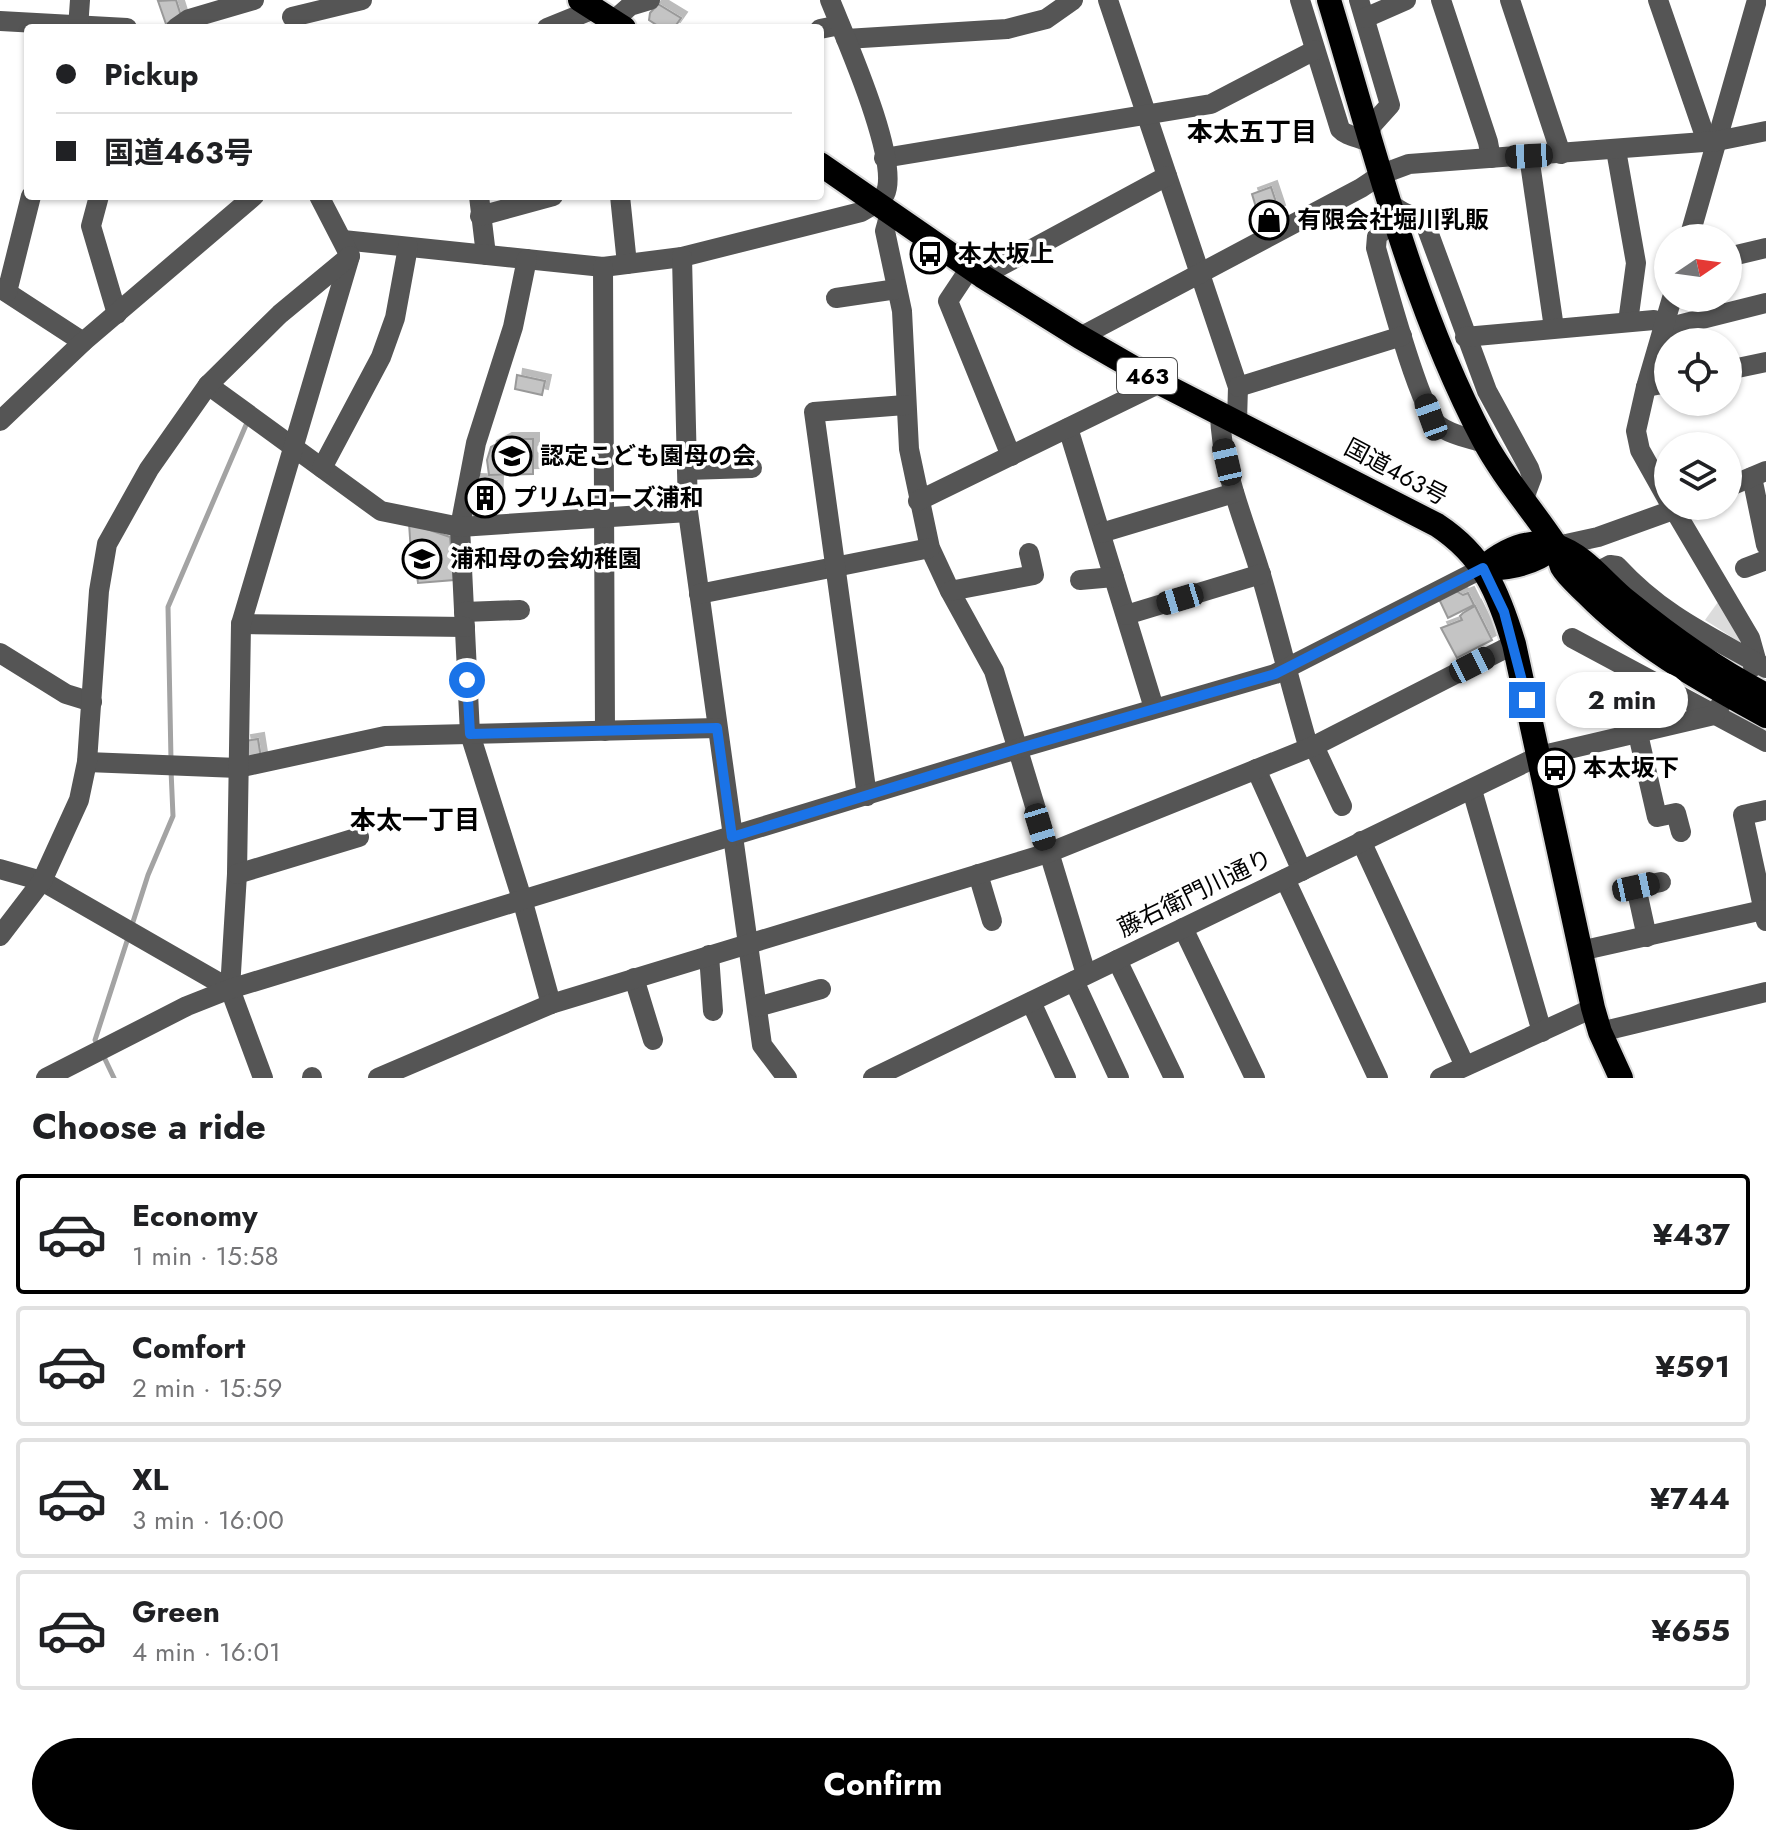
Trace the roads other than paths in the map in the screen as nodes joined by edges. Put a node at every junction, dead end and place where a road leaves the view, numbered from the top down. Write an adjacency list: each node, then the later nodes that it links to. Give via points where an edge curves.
1 (80, 0): 22 (street)
2 (254, 0): 19 (street)
3 (362, 0): 18 (street)
4 (650, 0): 17 (street)
5 (830, 0): 24 (street)
6 (1073, 0): 15 (street)
7 (1108, 0): 26 (street)
8 (1300, 0): 25 (street)
9 (1329, 0): 28 (highway)
10 (1406, 0): 16 (street)
11 (1441, 0): 34 (street)
12 (1510, 0): 31 (street)
13 (1658, 0): 29 (street)
14 (1757, 0): 29 (street)
15 (1043, 9): 24 (street, via 1007,29)
16 (1362, 9): 28 (street, via 1390,105 1372,125)
17 (603, 14): 23 (street)
18 (292, 15)
19 (183, 16)
20 (0, 21): 21 (street)
21 (39, 24)
22 (78, 24)
23 (563, 24)
24 (835, 31): 33 (street, via 875,111)
25 (1315, 50): 26 (street, via 1211,104); 28 (street, via 1340,129)
26 (1146, 115): 33 (street); 37 (street)
27 (1766, 131): 29 (street)
28 (1371, 138): 36 (highway)
29 (1717, 141): 30 (street); 47 (street); 48 (street)
30 (1616, 150): 31 (street); 66 (street, via 1636,263)
31 (1561, 154): 32 (street)
32 (1529, 156): 34 (street); 68 (street)
33 (884, 158): 45 (street, via 888,185)
34 (1491, 158): 36 (street, via 1420,162)
35 (824, 167): 45 (highway, 国道463号 / 463)
36 (1382, 174): 46 (highway); 59 (street)
37 (1167, 176): 58 (street); 59 (street)
38 (30, 200): 61 (street)
39 (98, 200): 65 (street, via 91,226)
40 (249, 200): 65 (street)
41 (321, 200): 50 (street)
42 (524, 200): 44 (street)
43 (620, 200): 56 (street)
44 (480, 206): 53 (street)
45 (883, 208): 54 (street); 58 (highway, 国道463号 / 463); 60 (street)
46 (1392, 209): 69 (street, via 1375,242); 71 (street, via 1426,226); 84 (highway, via 1438,343)
47 (1693, 224)
48 (1702, 224)
49 (408, 247): 50 (street); 53 (street); 87 (street, via 395,318 381,357)
50 (346, 248): 76 (street); 85 (street)
51 (1766, 248): 52 (street)
52 (1742, 254)
53 (486, 255): 55 (street)
54 (682, 257): 56 (street); 89 (street)
55 (527, 259): 57 (street); 99 (street, via 513,327 476,443)
56 (627, 264): 57 (street)
57 (603, 267): 97 (street)
58 (976, 272): 70 (highway, 国道463号 / 463); 86 (street, via 948,301)
59 (1200, 274): 70 (street); 78 (street)
60 (897, 289): 62 (street); 80 (street)
61 (3, 290): 72 (street)
62 (836, 298)
63 (1766, 303): 67 (street)
64 (1670, 312): 67 (street)
65 (117, 314): 72 (street)
66 (1628, 322): 67 (street, via 1654,320); 68 (street)
67 (1667, 326): 79 (street)
68 (1554, 328): 71 (street)
69 (1402, 336): 78 (street); 84 (street, via 1431,417 1448,431)
70 (1080, 337): 75 (highway, 国道463号 / 463)
71 (1465, 337): 94 (street, via 1529,468 1532,477)
72 (83, 342): 82 (street)
73 (1766, 362): 74 (street)
74 (1742, 367)
75 (1160, 383): 81 (highway, 国道463号 / 463); 83 (street)
76 (208, 385): 85 (street); 126 (street, via 149,469 107,544)
77 (1654, 386): 79 (street)
78 (1238, 387): 81 (street)
79 (1646, 387): 90 (street, via 1636,431)
80 (905, 405): 93 (street); 106 (street, via 814,412)
81 (1229, 417): 92 (street, via 1220,430); 107 (highway, 国道463号 / 463, via 1437,525)
82 (0, 421)
83 (1068, 428): 86 (street); 100 (street)
84 (1484, 443): 94 (highway)
85 (293, 446): 87 (street); 118 (street)
86 (1011, 456): 93 (street)
87 (322, 468): 99 (street, via 381,511)
88 (752, 468): 89 (street)
89 (687, 470): 95 (street)
90 (1654, 473)
91 (1759, 474): 101 (street)
92 (1234, 493): 100 (street); 110 (street)
93 (918, 501): 103 (street)
94 (1523, 501): 102 (highway)
95 (688, 512): 97 (street); 114 (street)
96 (1654, 513): 102 (street, via 1598,537)
97 (602, 518): 99 (street); 130 (street)
98 (1683, 520): 122 (street)
99 (460, 527): 117 (street)
100 (1101, 533): 111 (street)
101 (1766, 545)
102 (1557, 546): 107 (highway, via 1534,542 1500,553); 109 (highway, via 1577,555); 125 (highway, via 1563,568 1610,616)
103 (930, 548): 106 (street); 113 (street)
104 (1029, 553): 113 (street, via 1034,575)
105 (1766, 560): 108 (street)
106 (835, 567): 114 (street); 141 (street)
107 (1483, 568): 120 (highway, 国道463号 / 463); 123 (street)
108 (1745, 568)
109 (1595, 573): 122 (street, via 1614,564 1689,627); 125 (highway, via 1658,626)
110 (1261, 574): 116 (street); 123 (street)
111 (1114, 577): 112 (street); 116 (street)
112 (1080, 580)
113 (950, 591): 135 (street, via 994,671)
114 (699, 594): 129 (street)
115 (520, 610): 117 (street)
116 (1126, 615): 127 (street)
117 (464, 620): 118 (street); 131 (street)
118 (241, 624): 138 (street)
119 (1572, 638): 125 (street)
120 (1514, 644): 134 (street); 136 (highway, 国道463号 / 463)
121 (0, 653): 126 (street, via 66,694)
122 (1762, 665): 125 (street)
123 (1286, 669): 127 (street); 134 (street, via 1307,742)
124 (1766, 695): 125 (highway)
125 (1727, 697): 128 (highway); 132 (street, 藤右衛門川通り); 133 (street)
126 (92, 702): 137 (street)
127 (1154, 708): 135 (street)
128 (1766, 716)
129 (717, 728): 130 (street); 146 (street)
130 (605, 731): 131 (street)
131 (470, 734): 138 (street, via 385,736); 155 (street)
132 (1638, 734): 136 (street, 藤右衛門川通り); 144 (street, via 1657,817 1676,813)
133 (1766, 742)
134 (1314, 746): 139 (street); 142 (street)
135 (1017, 749): 141 (street); 148 (street)
136 (1539, 756): 140 (street, 藤右衛門川通り); 162 (highway, 国道463号 / 463)
137 (87, 762): 138 (street); 153 (street, via 79,800)
138 (238, 768): 150 (street)
139 (1256, 769): 148 (street); 152 (street)
140 (1472, 790): 147 (street, 藤右衛門川通り); 175 (street)
141 (867, 796): 146 (street)
142 (1342, 806)
143 (1766, 810): 156 (street, via 1743,815)
144 (1681, 832)
145 (359, 837): 150 (street)
146 (732, 837): 155 (street); 161 (street)
147 (1361, 841): 152 (street, 藤右衛門川通り); 178 (street)
148 (1048, 853): 151 (street); 166 (street)
149 (0, 869): 153 (street)
150 (237, 874): 167 (street)
151 (978, 874): 157 (street); 161 (street)
152 (1294, 875): 158 (street, 藤右衛門川通り); 189 (street)
153 (42, 881): 159 (street); 167 (street)
154 (1661, 882): 160 (street, via 1636,887)
155 (522, 899): 167 (street); 171 (street)
156 (1765, 916): 160 (street)
157 (992, 921)
158 (1183, 928): 164 (street, 藤右衛門川通り); 188 (street)
159 (0, 936)
160 (1647, 937): 162 (street)
161 (748, 944): 163 (street); 172 (street)
162 (1580, 951): 173 (highway, 国道463号 / 463)
163 (709, 955): 165 (street); 174 (street)
164 (1117, 960): 166 (street, 藤右衛門川通り); 187 (street)
165 (634, 978): 171 (street); 177 (street)
166 (1080, 978): 170 (street, 藤右衛門川通り); 186 (street)
167 (230, 989): 180 (street); 181 (street)
168 (821, 989): 172 (street)
169 (1766, 992): 176 (street)
170 (1031, 1002): 179 (street, 藤右衛門川通り); 185 (street)
171 (551, 1004): 182 (street)
172 (757, 1007): 183 (street, via 762,1045)
173 (1593, 1008): 175 (street); 176 (highway, 国道463号 / 463)
174 (713, 1011)
175 (1542, 1032): 178 (street)
176 (1600, 1032): 191 (highway, 国道463号 / 463)
177 (653, 1040)
178 (1465, 1066): 190 (street)
179 (898, 1073): 184 (street, 藤右衛門川通り)
180 (46, 1078)
181 (263, 1078)
182 (378, 1078)
183 (787, 1078)
184 (873, 1078)
185 (1066, 1078)
186 (1119, 1078)
187 (1174, 1078)
188 (1255, 1078)
189 (1378, 1078)
190 (1440, 1078)
191 (1621, 1078)

